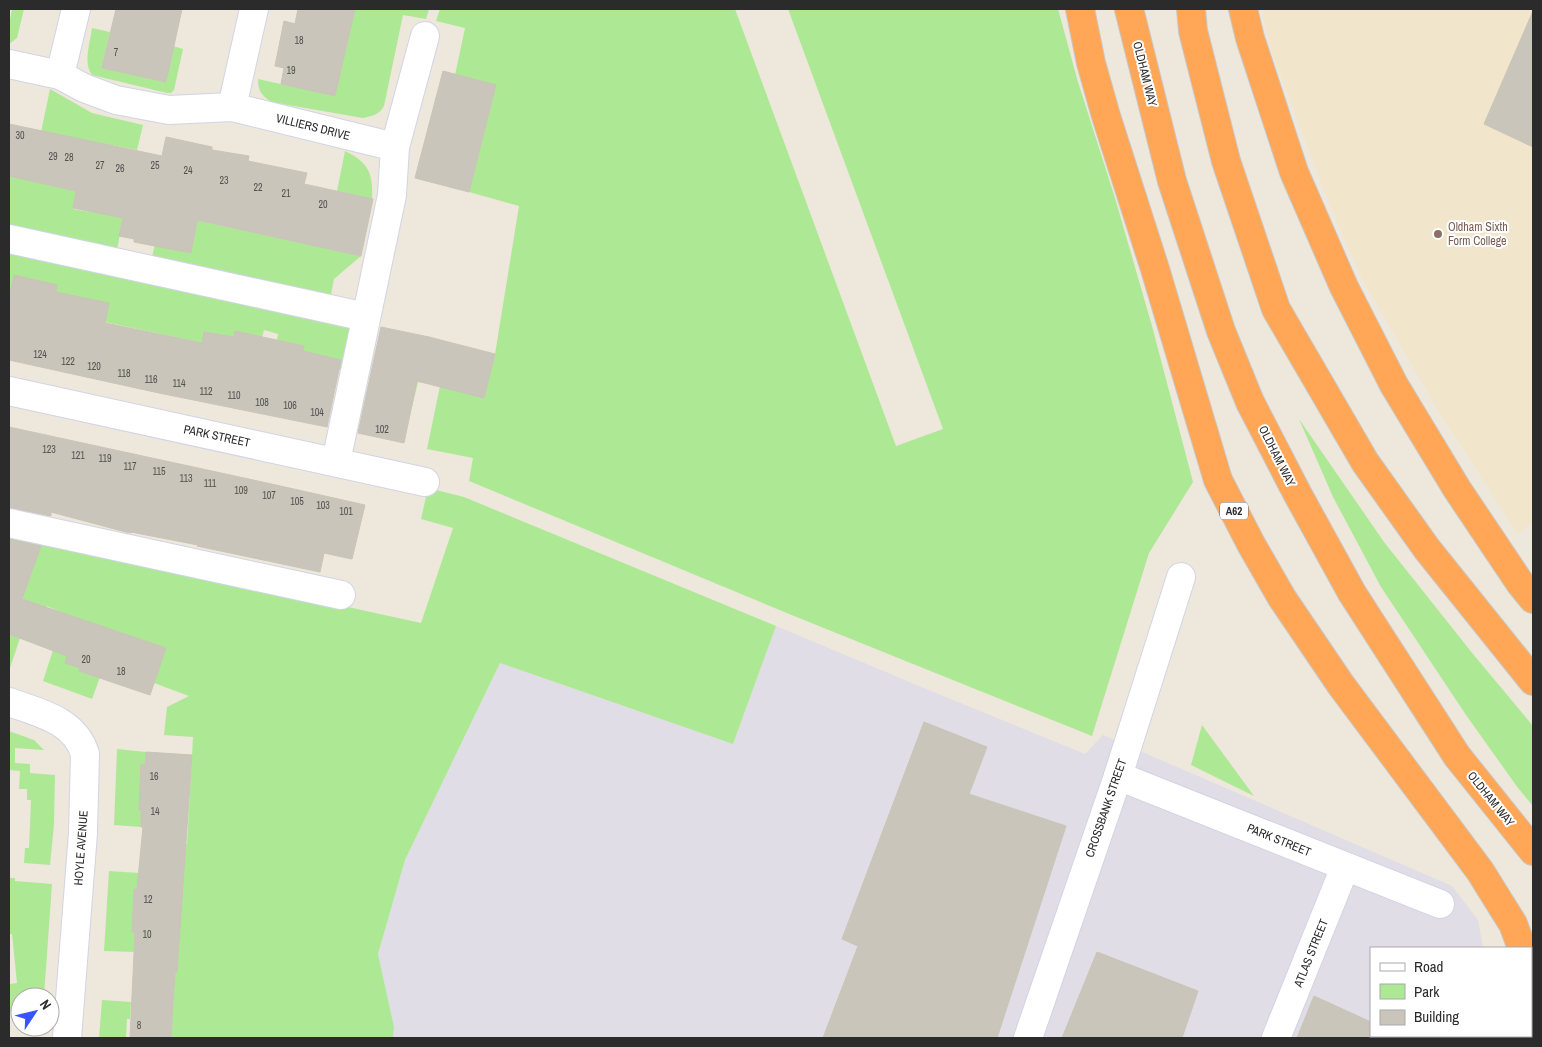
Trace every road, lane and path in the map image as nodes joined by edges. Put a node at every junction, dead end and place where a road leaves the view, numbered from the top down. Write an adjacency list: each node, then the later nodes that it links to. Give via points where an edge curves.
1 (76, 9): 9 (street)
2 (254, 9): 10 (street)
3 (1080, 9): 27 (highway, A62, via 1106,116 1218,480 1282,598 1341,685 1480,871 1514,924)
4 (1129, 9): 24 (highway, OLDHAM WAY, via 1172,181 1221,331 1250,402 1352,593 1457,756)
5 (1190, 9): 21 (highway, via 1226,161 1276,309 1365,462 1427,549)
6 (1243, 9): 20 (highway, via 1294,172 1344,287 1394,385 1452,481)
7 (425, 36): 11 (street)
8 (9, 64): 9 (street, VILLIERS DRIVE)
9 (60, 75): 10 (street, VILLIERS DRIVE, via 116,100 169,110)
10 (232, 107): 11 (street, VILLIERS DRIVE)
11 (395, 147): 13 (street, via 392,195)
12 (9, 239): 13 (street)
13 (366, 317): 15 (street)
14 (9, 391): 15 (street, PARK STREET)
15 (336, 462): 16 (street, PARK STREET)
16 (425, 482)
17 (9, 523): 19 (street)
18 (1181, 577): 23 (street, CROSSBANK STREET)
19 (341, 595)
20 (1533, 599)
21 (1533, 681)
22 (9, 702): 29 (street, HOYLE AVENUE, via 57,720 76,736 85,754 83,833)
23 (1118, 776): 25 (street, PARK STREET); 30 (street, CROSSBANK STREET)
24 (1533, 851)
25 (1345, 867): 26 (street, PARK STREET); 31 (street, ATLAS STREET)
26 (1440, 904)
27 (1522, 947)
28 (63, 1038): 29 (street)
29 (67, 1038)
30 (1028, 1038)
31 (1276, 1038)

